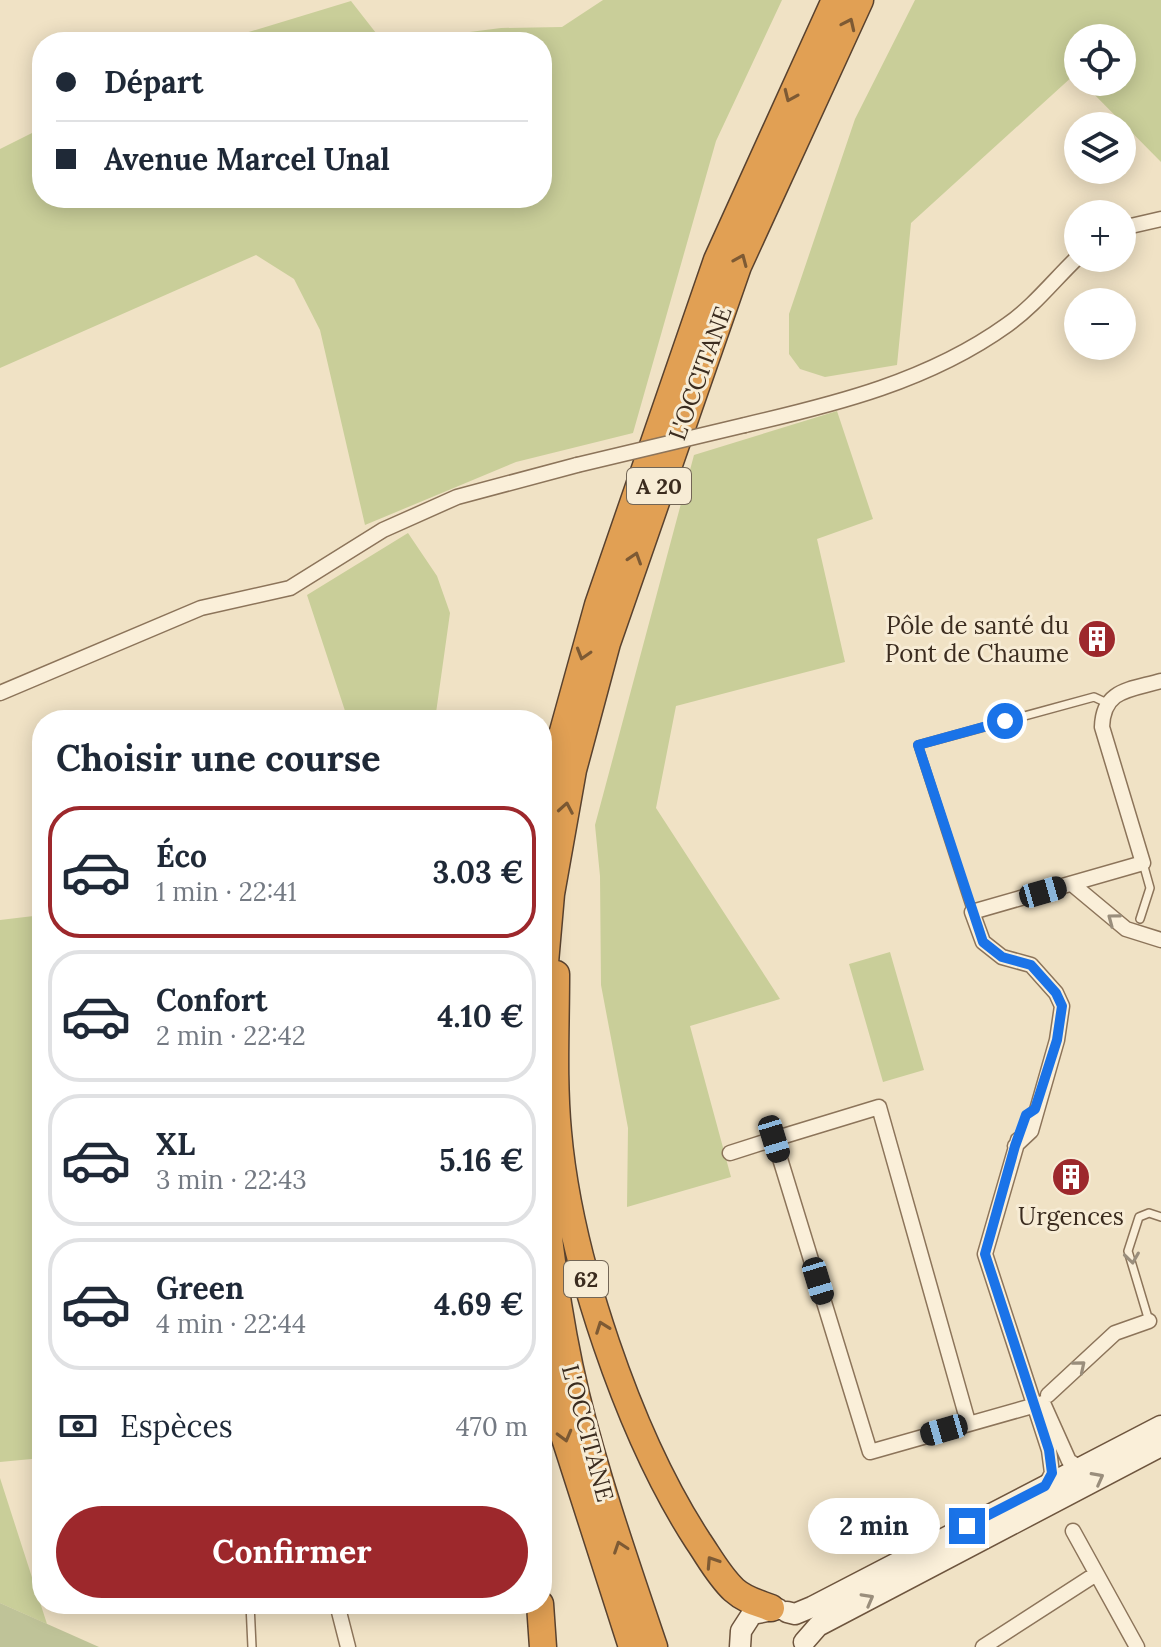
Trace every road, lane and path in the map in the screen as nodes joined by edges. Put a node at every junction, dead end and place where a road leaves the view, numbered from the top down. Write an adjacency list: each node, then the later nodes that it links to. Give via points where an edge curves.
1 (835, 0): 9 (highway, L'OCCITANE / A 20, one-way to 9, via 717,260 598,605)
2 (860, 0): 12 (highway, L'OCCITANE / A 20, one-way to 2, via 573,770 644,528 738,266)
3 (1161, 219): 4 (street)
4 (1136, 225)
5 (1064, 271): 7 (street, bridge, via 1008,325 875,392 457,497 383,530 290,588 201,608)
6 (1161, 681): 8 (street, via 1113,696)
7 (0, 693)
8 (1107, 703): 10 (street, via 1102,727); 13 (lane, via 1094,697 918,745)
9 (552, 773)
10 (1143, 863): 11 (street); 14 (lane, via 1150,888)
11 (1072, 884): 13 (street); 16 (street, one-way to 11, via 1126,929)
12 (552, 888)
13 (972, 912): 23 (street, via 983,942 1002,957 1031,965 1062,1006 1057,1040 1035,1109 1026,1115 1015,1146 985,1254 1020,1369)
14 (1140, 919)
15 (552, 928): 32 (highway, 62, one-way to 15, via 748,1600 722,1576 668,1490 586,1277 558,1133)
16 (1161, 940)
17 (774, 1139): 18 (street); 24 (street, via 870,1452); 24 (street, via 879,1107)
18 (730, 1153)
19 (1161, 1217): 21 (lane, one-way to 21, via 1139,1217 1128,1251)
20 (552, 1259): 42 (highway, L'OCCITANE, one-way to 20, via 576,1396)
21 (1155, 1318): 23 (street, one-way to 21, via 1113,1339)
22 (552, 1376): 41 (highway, L'OCCITANE, one-way to 41, via 571,1459)
23 (1038, 1396): 24 (street); 27 (street); 28 (street, via 1052,1462)
24 (968, 1422)
25 (1161, 1426): 27 (main road)
26 (1161, 1446): 30 (main road, one-way to 26)
27 (1073, 1467): 28 (main road); 30 (street, via 1063,1490)
28 (1045, 1486): 32 (main road, via 812,1607 795,1614)
29 (1073, 1531): 31 (street)
30 (930, 1564): 37 (main road, one-way to 30, via 818,1626)
31 (1096, 1574): 44 (street); 45 (street)
32 (779, 1610): 36 (main road, via 752,1614); 37 (main road, via 800,1624)
33 (250, 1614): 38 (lane)
34 (340, 1614): 39 (street)
35 (541, 1614): 40 (highway)
36 (741, 1639): 43 (main road)
37 (804, 1645)
38 (252, 1647)
39 (348, 1647)
40 (543, 1647)
41 (632, 1647)
42 (654, 1647)
43 (726, 1647)
44 (983, 1647)
45 (1137, 1647)

